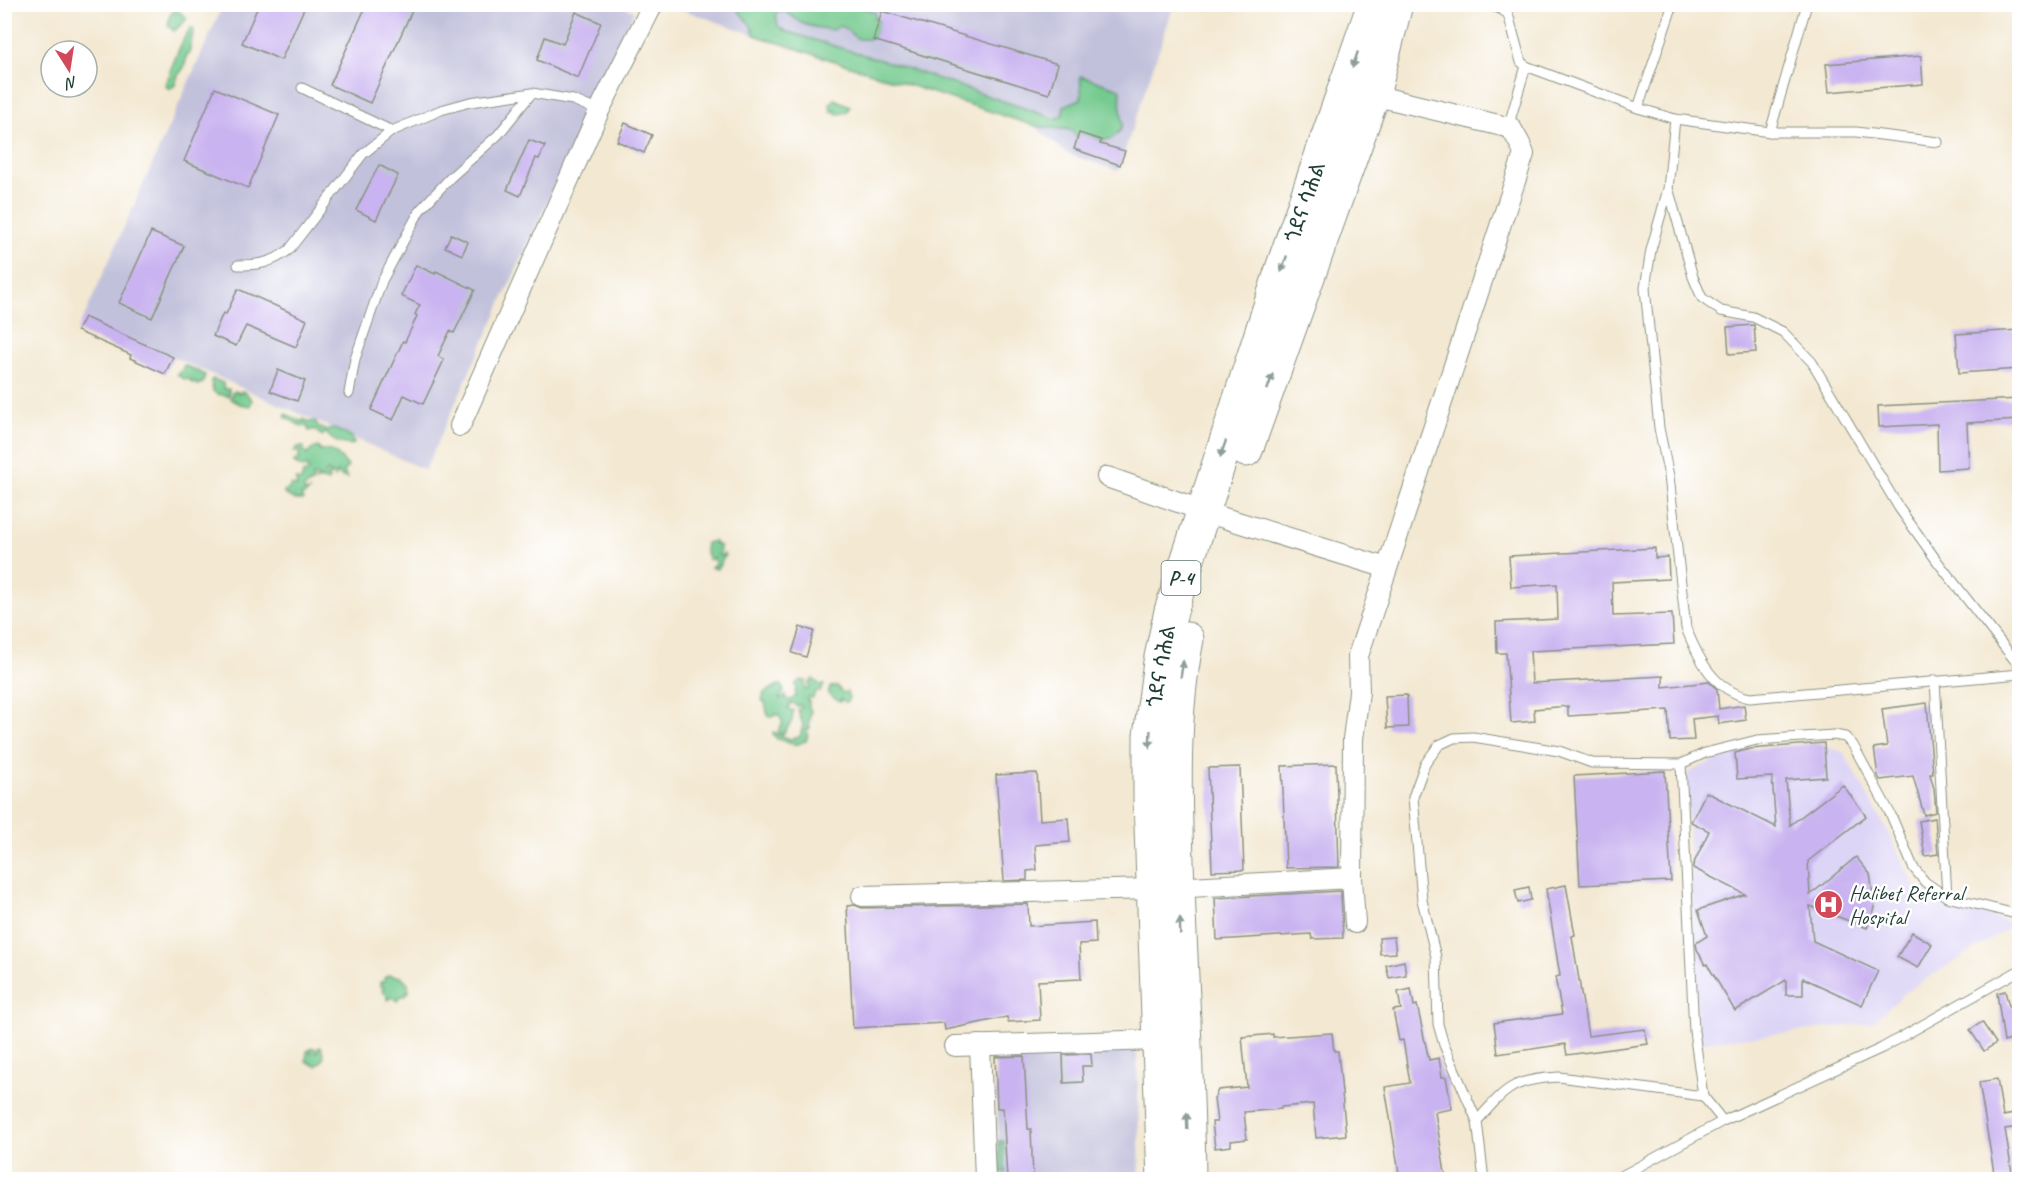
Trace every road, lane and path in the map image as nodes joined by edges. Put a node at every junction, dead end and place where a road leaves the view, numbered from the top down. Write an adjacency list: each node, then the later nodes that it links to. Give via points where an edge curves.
1 (653, 4): 12 (street)
2 (1374, 4): 19 (highway, ጎደና ሳሕል / P-4, one-way to 19)
3 (1396, 4): 10 (highway, ጎደና ሳሕል / P-4)
4 (1489, 4): 7 (lane, via 1508,14 1521,62)
5 (1673, 4): 11 (lane)
6 (1808, 4): 16 (lane)
7 (1526, 66): 11 (lane); 14 (lane)
8 (302, 88): 15 (lane)
9 (532, 93): 12 (lane, via 573,100); 15 (lane, via 470,102); 21 (lane, via 498,135 420,210 382,281 355,358)
10 (1373, 95): 14 (street); 19 (highway, ጎደና ሳሕል / P-4)
11 (1638, 108): 13 (lane)
12 (599, 111): 22 (street)
13 (1675, 119): 16 (lane); 18 (lane)
14 (1511, 128): 25 (street, via 1524,154)
15 (392, 131): 20 (lane, via 363,154 289,250 261,265)
16 (1770, 132): 17 (lane, via 1856,132)
17 (1938, 142)
18 (1668, 189): 26 (lane, via 1702,298 1721,311 1753,317 1783,332 1812,362 1899,508); 28 (lane, via 1645,288 1686,628 1695,651 1713,678 1734,695 1750,698)
19 (1307, 237): 24 (highway, ጎደና ሳሕል / P-4)
20 (238, 266)
21 (350, 393)
22 (460, 426)
23 (1107, 477): 24 (street)
24 (1212, 514): 25 (street); 31 (highway, ጎደና ሳሕል / P-4, via 1171,611 1154,701 1150,799)
25 (1387, 568): 30 (street, via 1358,656)
26 (2019, 667)
27 (2019, 674): 28 (lane)
28 (1935, 680): 33 (lane)
29 (1681, 764): 33 (lane, via 1705,753 1757,740 1845,737 1891,815 1913,867 1925,882); 40 (lane, via 1694,1031); 41 (lane, via 1592,763 1559,752 1473,737 1454,738 1438,745 1425,764 1413,797 1422,900 1436,957 1438,1024)
30 (1352, 878): 31 (street); 35 (street)
31 (1166, 888): 32 (street); 37 (highway, ጎደና ሳሕል / P-4); 45 (highway, ጎደና ሳሕል / P-4, one-way to 31)
32 (862, 896)
33 (1947, 897): 34 (lane)
34 (2019, 915)
35 (1355, 923)
36 (2019, 970): 42 (lane, via 1882,1048)
37 (1159, 1040): 39 (street); 44 (highway, ጎደና ሳሕል / P-4)
38 (955, 1046): 39 (street)
39 (980, 1046): 43 (street)
40 (1703, 1096): 41 (lane, via 1559,1077 1535,1078 1500,1095); 42 (lane)
41 (1477, 1121): 46 (lane)
42 (1723, 1121): 47 (lane)
43 (985, 1179)
44 (1164, 1179)
45 (1189, 1179)
46 (1484, 1179)
47 (1614, 1179)

